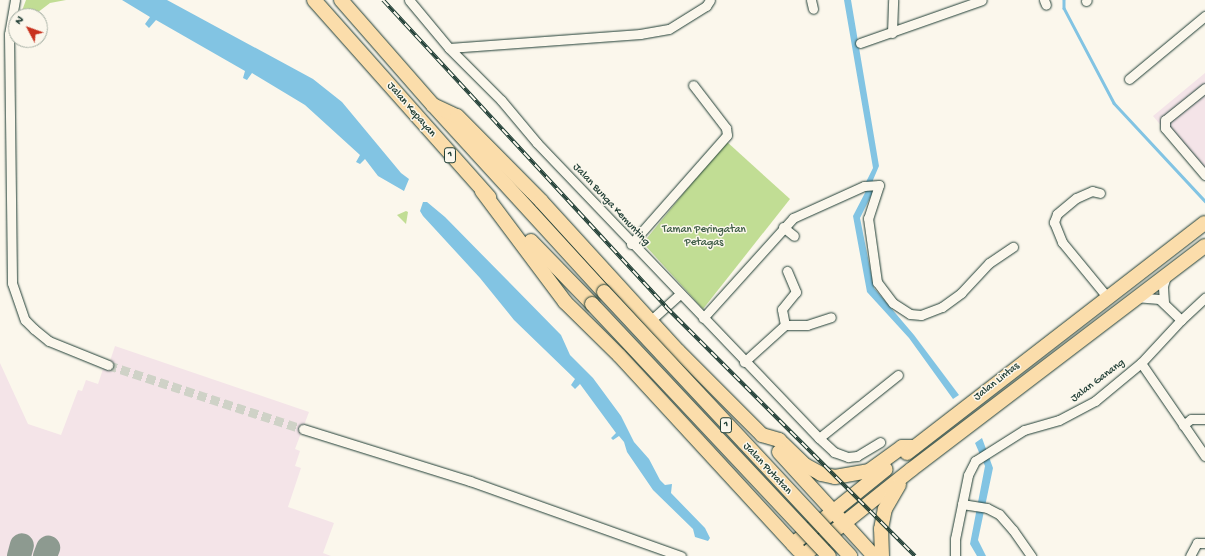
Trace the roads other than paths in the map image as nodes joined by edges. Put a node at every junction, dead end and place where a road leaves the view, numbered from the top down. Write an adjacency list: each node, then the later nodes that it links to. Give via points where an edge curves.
1 (15, 0): 41 (street, via 9,34 12,283 25,320 49,341)
2 (314, 0): 17 (highway, Jalan Kepayan / 1)
3 (341, 0): 15 (highway, Jalan Kepayan / 1)
4 (409, 0): 11 (street, Jalan Bunga Kemunting)
5 (710, 0): 11 (street, via 706,6 669,29 648,33)
6 (893, 0): 9 (street)
7 (982, 0): 9 (street)
8 (1205, 16): 12 (street)
9 (892, 33): 10 (street)
10 (860, 44)
11 (449, 48): 22 (street, Jalan Bunga Kemunting, via 501,100 537,143)
12 (1128, 78)
13 (693, 85): 22 (street, via 726,128 727,135)
14 (1205, 88): 16 (street, via 1166,120 1165,128)
15 (433, 106): 27 (highway, Jalan Kepayan / 1); 36 (highway, via 458,116)
16 (1205, 175)
17 (482, 191): 33 (highway, Jalan Kepayan / 1); 58 (highway, via 565,302 619,355)
18 (1100, 193): 30 (street, via 1092,191 1076,198 1057,214 1054,222 1057,234 1068,251)
19 (1205, 223): 30 (highway, Jalan Lintas)
20 (782, 227): 21 (street); 24 (street, via 804,212 864,186 879,185 868,218 876,276 888,299 898,308 910,314 921,315 942,307 961,293 989,263); 35 (street)
21 (794, 236)
22 (631, 244): 28 (street, Jalan Bunga Kemunting)
23 (1205, 246): 26 (highway, Jalan Lintas)
24 (1013, 247)
25 (787, 270): 38 (street, via 796,292 782,309)
26 (1166, 275): 29 (highway, Jalan Lintas); 32 (street, via 1163,286)
27 (604, 292): 62 (highway, Jalan Putatan / 1, bridge)
28 (680, 294): 35 (street, Jalan Bunga Kemunting); 36 (street)
29 (1137, 297): 32 (street, via 1154,298); 52 (highway, Jalan Lintas)
30 (1108, 298): 49 (highway, Jalan Lintas)
31 (1205, 298): 37 (street, Jalan Ganang)
32 (1164, 302): 37 (street)
33 (592, 304): 61 (highway, Jalan Putatan / 1, bridge)
34 (831, 317): 38 (street, via 807,325)
35 (703, 318): 39 (street, Jalan Bunga Kemunting)
36 (651, 320): 46 (highway)
37 (1180, 320): 40 (street, Jalan Ganang)
38 (785, 325): 39 (street)
39 (744, 362): 47 (street, Jalan Bunga Kemunting)
40 (1141, 363): 44 (street); 53 (street, Jalan Ganang, via 1080,411 1024,430 979,458 971,468)
41 (108, 365)
42 (898, 375): 47 (street)
43 (1205, 419): 44 (street, via 1191,419)
44 (1183, 425): 50 (street)
45 (303, 429): 59 (street, via 470,481)
46 (762, 434): 49 (highway, via 779,440 805,465 820,474 835,477 869,471 902,447); 54 (highway)
47 (819, 438): 48 (street, Jalan Bunga Kemunting, via 834,452 848,457 857,456)
48 (880, 442)
49 (914, 447): 51 (highway, Jalan Lintas)
50 (1205, 456)
51 (890, 466): 52 (highway, via 900,472); 54 (highway, Jalan Lintas)
52 (912, 469): 55 (highway, Jalan Lintas); 64 (highway, via 884,509 881,529)
53 (966, 504): 65 (street, Jalan Ganang, via 955,539); 66 (street, via 987,508 1005,521)
54 (833, 509): 55 (highway); 58 (highway, Jalan Lintas)
55 (845, 523): 56 (highway); 60 (highway, Jalan Lintas)
56 (861, 541): 61 (highway, via 840,542); 63 (highway)
57 (1205, 543): 67 (street, via 1197,543)
58 (793, 544): 60 (highway)
59 (681, 556)
60 (803, 556)
61 (828, 556)
62 (850, 556)
63 (874, 556)
64 (882, 556)
65 (955, 556)
66 (1031, 556)
67 (1190, 556)

